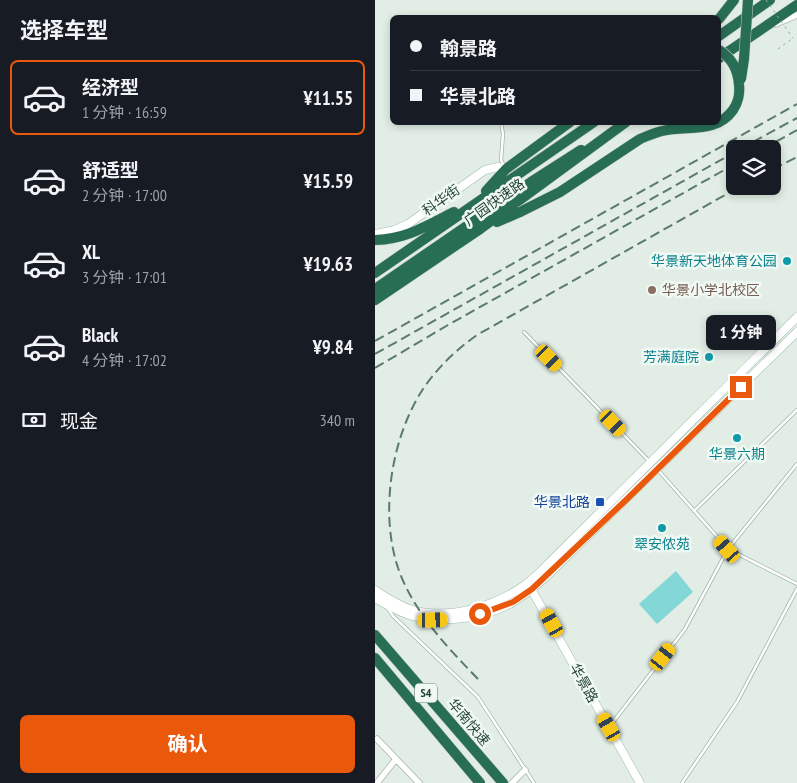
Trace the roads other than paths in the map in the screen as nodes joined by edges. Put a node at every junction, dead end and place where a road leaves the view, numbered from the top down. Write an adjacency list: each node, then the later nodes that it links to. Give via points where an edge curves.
1 (734, 0): 6 (highway)
2 (747, 0): 11 (highway, bridge)
3 (771, 0): 8 (highway)
4 (797, 5): 7 (highway)
5 (797, 15): 7 (street)
6 (721, 16)
7 (758, 31): 10 (highway)
8 (721, 35)
9 (721, 52): 11 (highway, bridge, via 734,64)
10 (721, 57)
11 (740, 87): 12 (highway, bridge, via 736,105)
12 (721, 122)
13 (502, 125): 19 (lane, via 501,160)
14 (566, 125): 19 (highway)
15 (590, 125): 20 (highway, 广园快速路)
16 (622, 125): 18 (highway, 广园快速路)
17 (713, 125): 21 (highway, bridge, via 651,134 560,192)
18 (602, 139): 21 (highway, 广园快速路); 25 (highway, via 570,156)
19 (506, 169): 20 (highway); 22 (street, 科华街, via 485,170 408,224)
20 (479, 200): 23 (highway, via 408,235); 24 (highway, 广园快速路)
21 (480, 229): 26 (highway, 广园快速路)
22 (375, 234)
23 (375, 240)
24 (375, 273)
25 (375, 289)
26 (375, 300)
27 (797, 316): 31 (street)
28 (524, 332): 31 (lane)
29 (797, 332): 33 (street)
30 (797, 410): 34 (lane)
31 (651, 462): 37 (street)
32 (797, 464): 35 (lane)
33 (657, 469): 34 (lane); 37 (street)
34 (694, 511): 35 (lane)
35 (727, 549): 36 (lane); 44 (lane, via 685,629)
36 (797, 584)
37 (530, 586): 41 (street, via 483,606 459,611 419,612); 44 (street, 华景路)
38 (797, 589): 55 (lane, via 737,702)
39 (375, 590): 41 (street)
40 (375, 598): 41 (street)
41 (388, 602): 47 (lane, via 393,616 477,698)
42 (375, 635): 51 (highway, 华南快速 / S4)
43 (375, 658): 50 (highway, S4)
44 (609, 727): 54 (street, 华景路)
45 (376, 739): 46 (street)
46 (396, 759): 48 (street); 49 (street)
47 (525, 770): 52 (street); 53 (lane)
48 (377, 783)
49 (419, 783)
50 (480, 783)
51 (503, 783)
52 (512, 783)
53 (534, 783)
54 (641, 783)
55 (682, 783)

